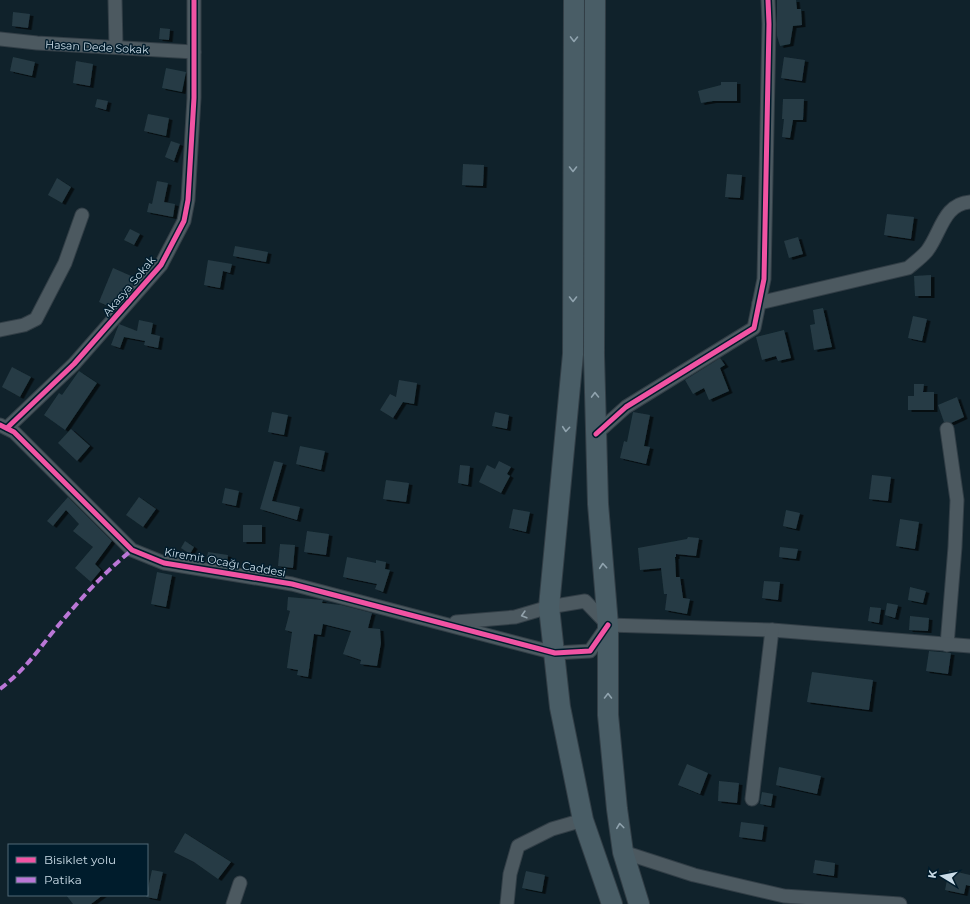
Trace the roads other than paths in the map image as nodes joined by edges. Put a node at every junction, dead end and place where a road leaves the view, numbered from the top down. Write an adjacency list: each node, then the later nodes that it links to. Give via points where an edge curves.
1 (115, 0): 7 (street)
2 (194, 0): 8 (street, Akasya Sokak)
3 (574, 0): 16 (highway, one-way to 16, via 573,354)
4 (595, 0): 15 (highway, one-way to 4)
5 (768, 0): 11 (street, via 764,280)
6 (0, 39): 7 (street, Hasan Dede Sokak)
7 (116, 48): 8 (street, Hasan Dede Sokak)
8 (194, 52): 13 (street, Akasya Sokak, via 194,106 188,200 184,221 161,265 74,364)
9 (970, 202): 11 (street, via 963,202 950,209 926,252 908,268)
10 (82, 215): 12 (street, via 65,263 36,319 24,325)
11 (759, 303): 15 (street, via 754,328 626,407)
12 (0, 330)
13 (3, 427): 17 (street, Kiremit Ocağı Caddesi, via 14,432 132,550 164,563 292,584)
14 (947, 429): 20 (street, via 957,500)
15 (596, 434): 18 (highway, one-way to 15, via 598,504)
16 (549, 607): 17 (street, one-way to 17, via 516,617); 18 (street, via 585,601); 22 (highway)
17 (446, 623): 22 (street, Kiremit Ocağı Caddesi)
18 (608, 625): 19 (street); 22 (street, Kiremit Ocağı Caddesi, via 590,651); 25 (highway, one-way to 18, via 608,715)
19 (772, 630): 20 (street); 23 (street)
20 (947, 645): 21 (street)
21 (970, 646)
22 (555, 653): 24 (highway, via 560,707)
23 (752, 799)
24 (583, 820): 28 (street, via 552,829 518,846 510,874); 29 (highway)
25 (623, 852): 30 (highway); 31 (street, via 694,875 784,896)
26 (240, 883): 27 (street)
27 (233, 904)
28 (507, 904)
29 (612, 904)
30 (639, 904)
31 (900, 904)

